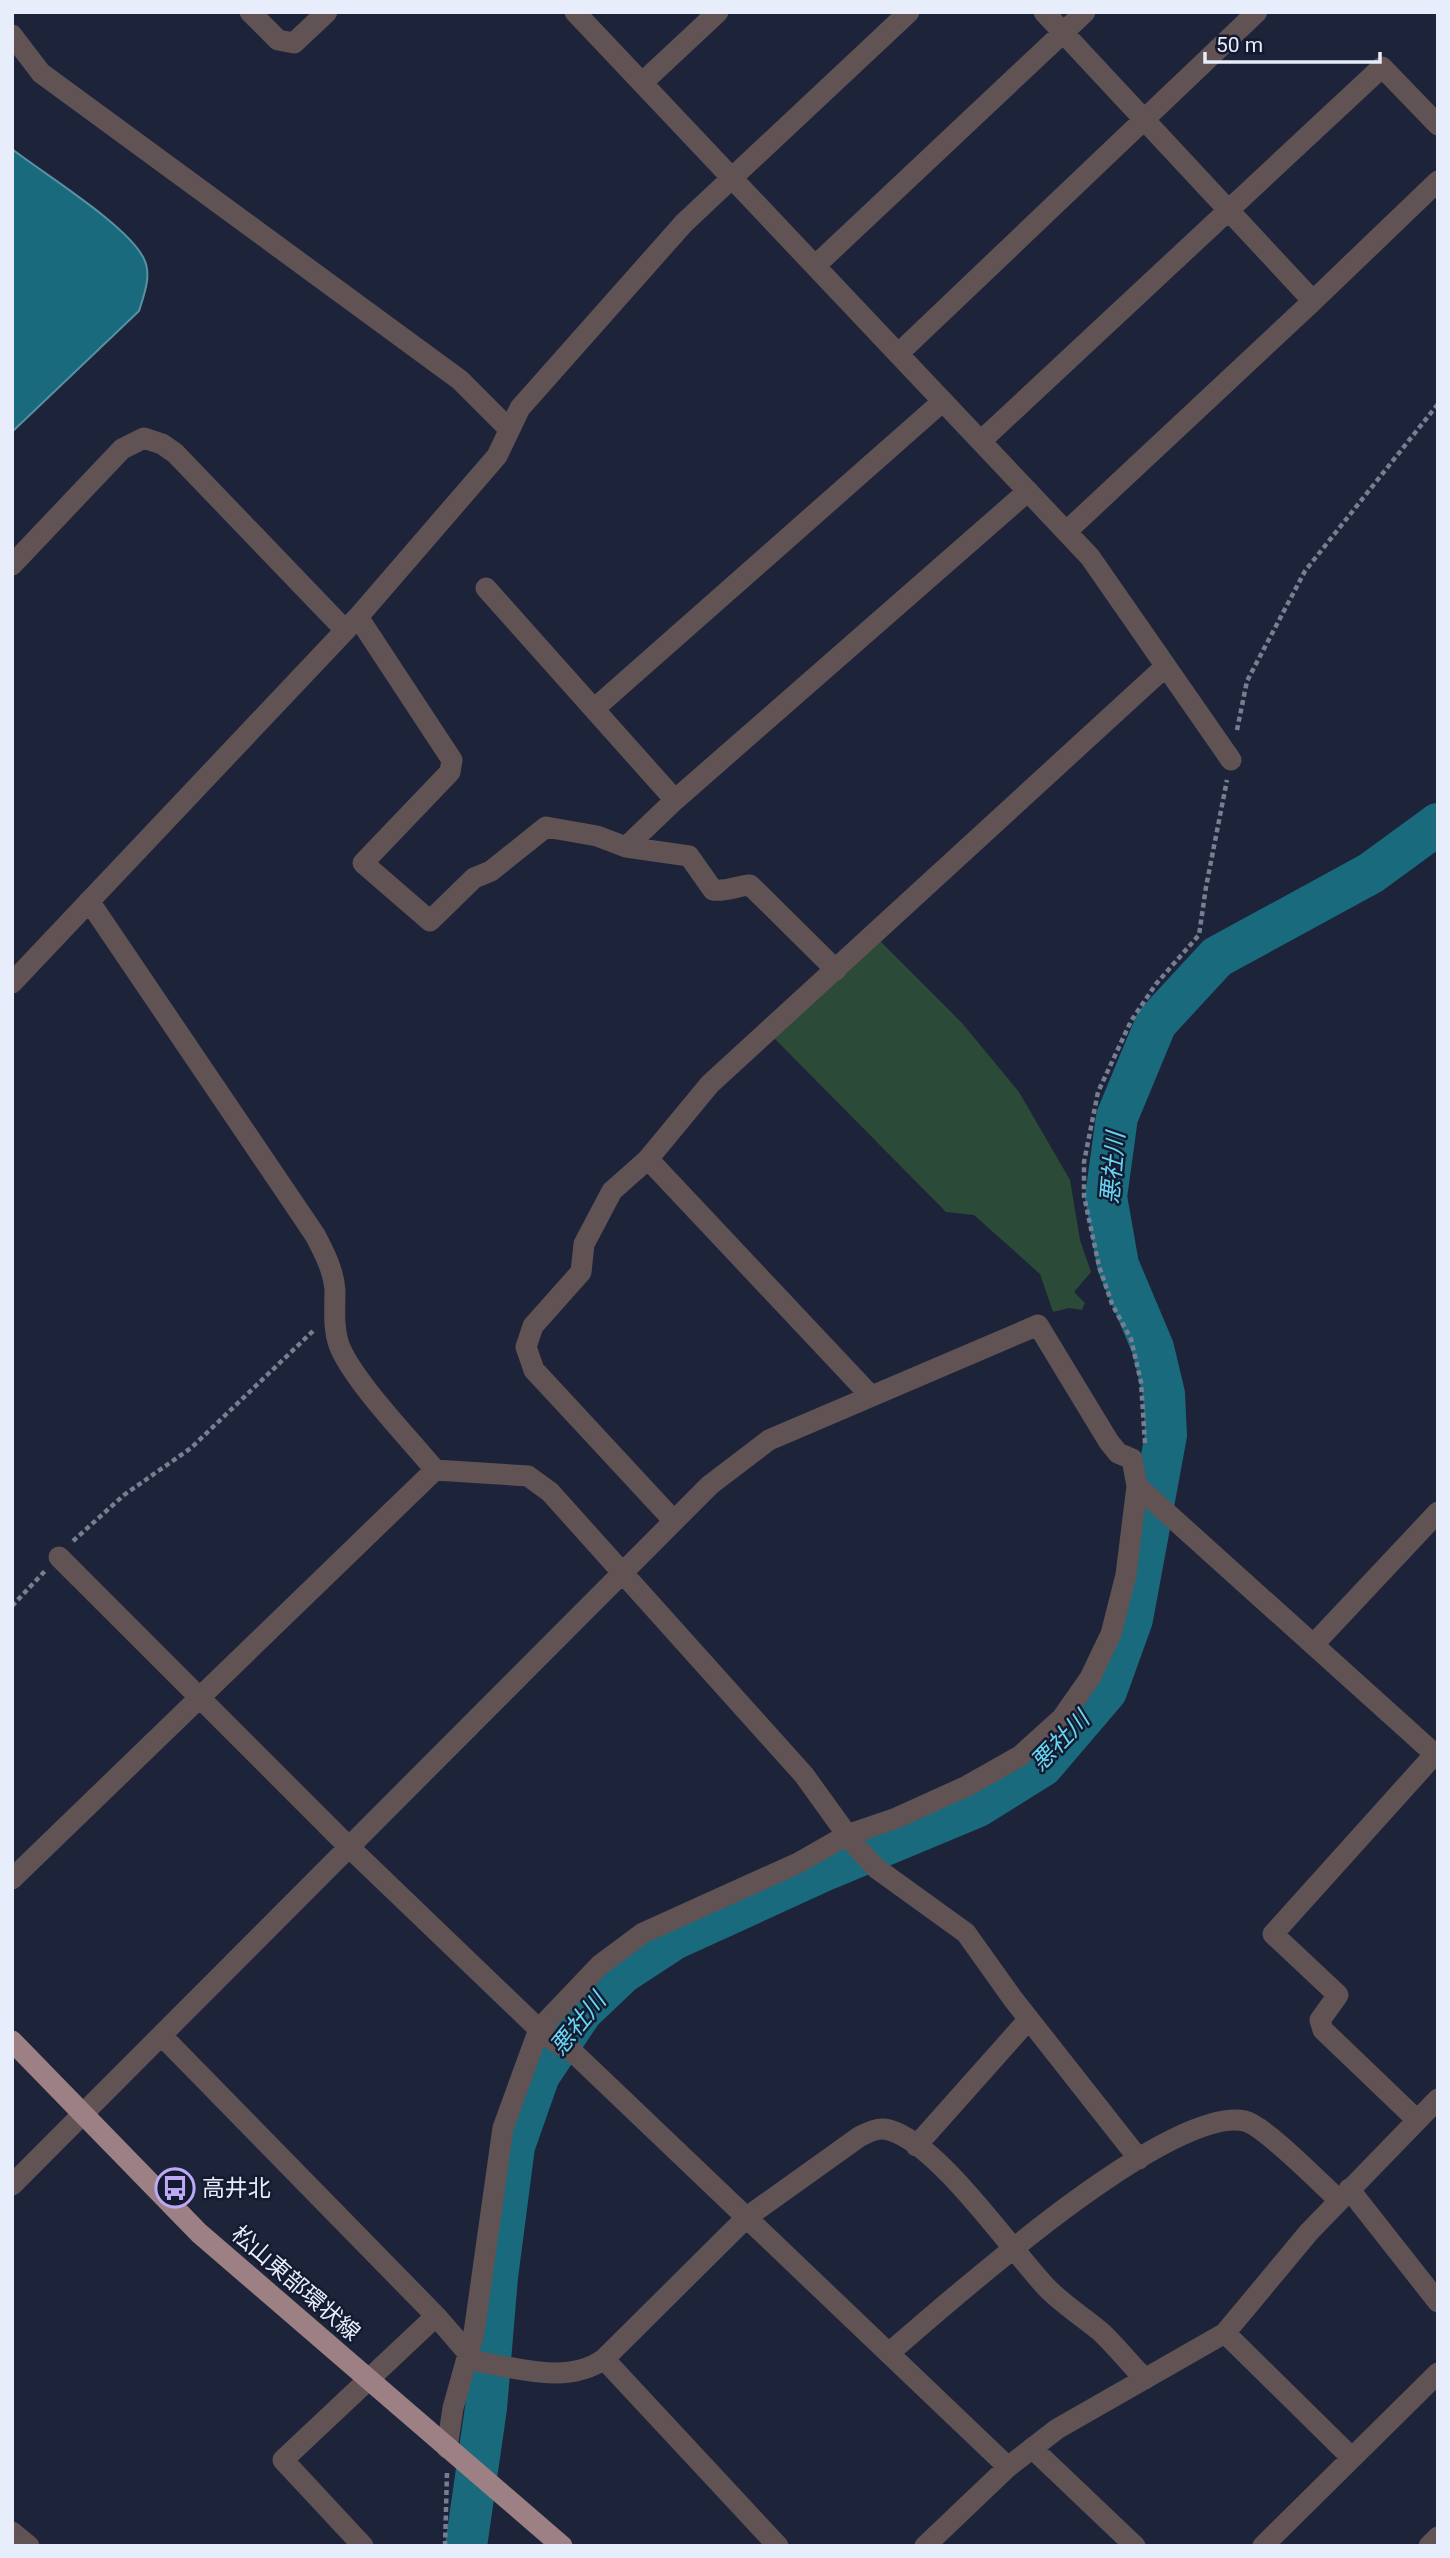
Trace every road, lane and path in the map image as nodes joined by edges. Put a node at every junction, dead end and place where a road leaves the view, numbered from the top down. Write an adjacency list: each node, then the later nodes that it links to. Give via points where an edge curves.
1 (250, 12): 2 (street, via 278,40 294,43)
2 (327, 12)
3 (575, 12): 11 (street)
4 (718, 12): 11 (street)
5 (909, 12): 14 (street)
6 (1044, 12): 9 (street)
7 (1086, 12): 9 (street)
8 (1257, 12): 12 (street)
9 (1064, 33): 12 (street); 17 (street)
10 (12, 35): 22 (street, via 41,73 460,380)
11 (642, 83): 14 (street)
12 (1146, 121): 16 (street); 19 (street)
13 (1438, 125): 16 (street, via 1381,67)
14 (733, 179): 17 (street); 22 (street, via 684,223 520,408)
15 (1438, 181): 18 (street)
16 (1227, 209): 18 (street); 23 (street)
17 (815, 266): 19 (street)
18 (1313, 300): 25 (street)
19 (898, 354): 20 (street)
20 (943, 401): 23 (street); 30 (street)
21 (1438, 404): 31 (path, via 1305,570 1247,681)
22 (508, 428): 28 (street, via 497,456)
23 (981, 441): 24 (street)
24 (1028, 491): 25 (street); 32 (street)
25 (1067, 531): 29 (street)
26 (12, 565): 28 (street, via 122,449 144,438 175,453)
27 (486, 588): 30 (street)
28 (352, 623): 33 (street, via 452,760 450,772 363,863 375,877 430,921 474,878 491,871 546,827 597,836); 34 (street)
29 (1166, 666): 31 (street); 35 (street)
30 (594, 709): 32 (street)
31 (1231, 760): 40 (path, via 1199,935 1131,1021 1098,1093 1084,1162 1084,1196 1093,1242 1112,1304 1131,1339 1141,1382 1145,1444)
32 (675, 800): 33 (street)
33 (626, 847): 35 (street, via 689,856 713,890 726,892 750,885)
34 (89, 901): 36 (street); 38 (street, via 315,1235 330,1267 335,1290)
35 (836, 970): 37 (street, via 710,1084)
36 (12, 983)
37 (649, 1159): 39 (street); 44 (street, via 612,1191 584,1244 581,1272 539,1318 526,1347 534,1370)
38 (332, 1310): 41 (street, via 339,1344 350,1366); 45 (path, via 289,1357 191,1448 124,1494)
39 (870, 1395): 40 (street, via 1038,1325 1109,1442); 44 (street, via 769,1440 710,1485)
40 (1132, 1459): 42 (street)
41 (435, 1470): 46 (street, via 528,1476 550,1492); 49 (street)
42 (1140, 1489): 48 (street); 51 (street, via 1111,1634 1090,1678 1062,1718 1020,1755 967,1786)
43 (1438, 1512): 48 (street)
44 (674, 1521): 46 (street)
45 (59, 1557): 47 (path); 49 (street)
46 (622, 1573): 51 (street, via 804,1775); 52 (street)
47 (12, 1606)
48 (1314, 1644): 50 (street)
49 (202, 1698): 52 (street); 53 (street)
50 (1436, 1756): 60 (street, via 1273,1934 1338,1995 1320,2020 1323,2030)
51 (850, 1839): 54 (street, via 877,1868 965,1933); 55 (street, via 643,1933 600,1965)
52 (349, 1847): 55 (street); 56 (street)
53 (12, 1879)
54 (1029, 2019): 61 (street); 62 (street)
55 (543, 2033): 65 (street, via 574,2053); 71 (street, via 503,2127)
56 (162, 2036): 59 (street); 68 (street)
57 (12, 2041): 59 (main road, 松山東部環状線)
58 (1438, 2099): 60 (street)
59 (83, 2115): 63 (street); 75 (main road, 松山東部環状線, via 199,2233)
60 (1417, 2120): 64 (street)
61 (916, 2146): 65 (street, via 888,2129 873,2130); 66 (street, via 971,2198)
62 (1139, 2159): 64 (street, via 1196,2129 1226,2120 1248,2122); 66 (street)
63 (12, 2185)
64 (1344, 2194): 67 (street); 69 (street)
65 (747, 2217): 70 (street); 72 (street)
66 (1013, 2247): 70 (street); 74 (street, via 1046,2287 1100,2332)
67 (1438, 2302)
68 (436, 2316): 71 (street); 75 (street)
69 (1225, 2333): 74 (street); 78 (street)
70 (889, 2353): 79 (street)
71 (472, 2358): 72 (street, via 571,2374 590,2369); 77 (street, via 453,2408)
72 (604, 2358): 86 (street)
73 (1438, 2373): 78 (street)
74 (1144, 2379): 76 (street)
75 (368, 2382): 77 (main road, 松山東部環状線); 83 (street, via 283,2460)
76 (1032, 2448): 79 (street); 88 (street)
77 (451, 2452): 84 (path); 85 (main road, 松山東部環状線)
78 (1352, 2458): 89 (street)
79 (1008, 2467): 87 (street)
80 (12, 2532): 82 (street)
81 (1438, 2537): 90 (street)
82 (29, 2546)
83 (363, 2546)
84 (445, 2546)
85 (562, 2546)
86 (778, 2546)
87 (925, 2546)
88 (1135, 2546)
89 (1263, 2546)
90 (1429, 2546)

